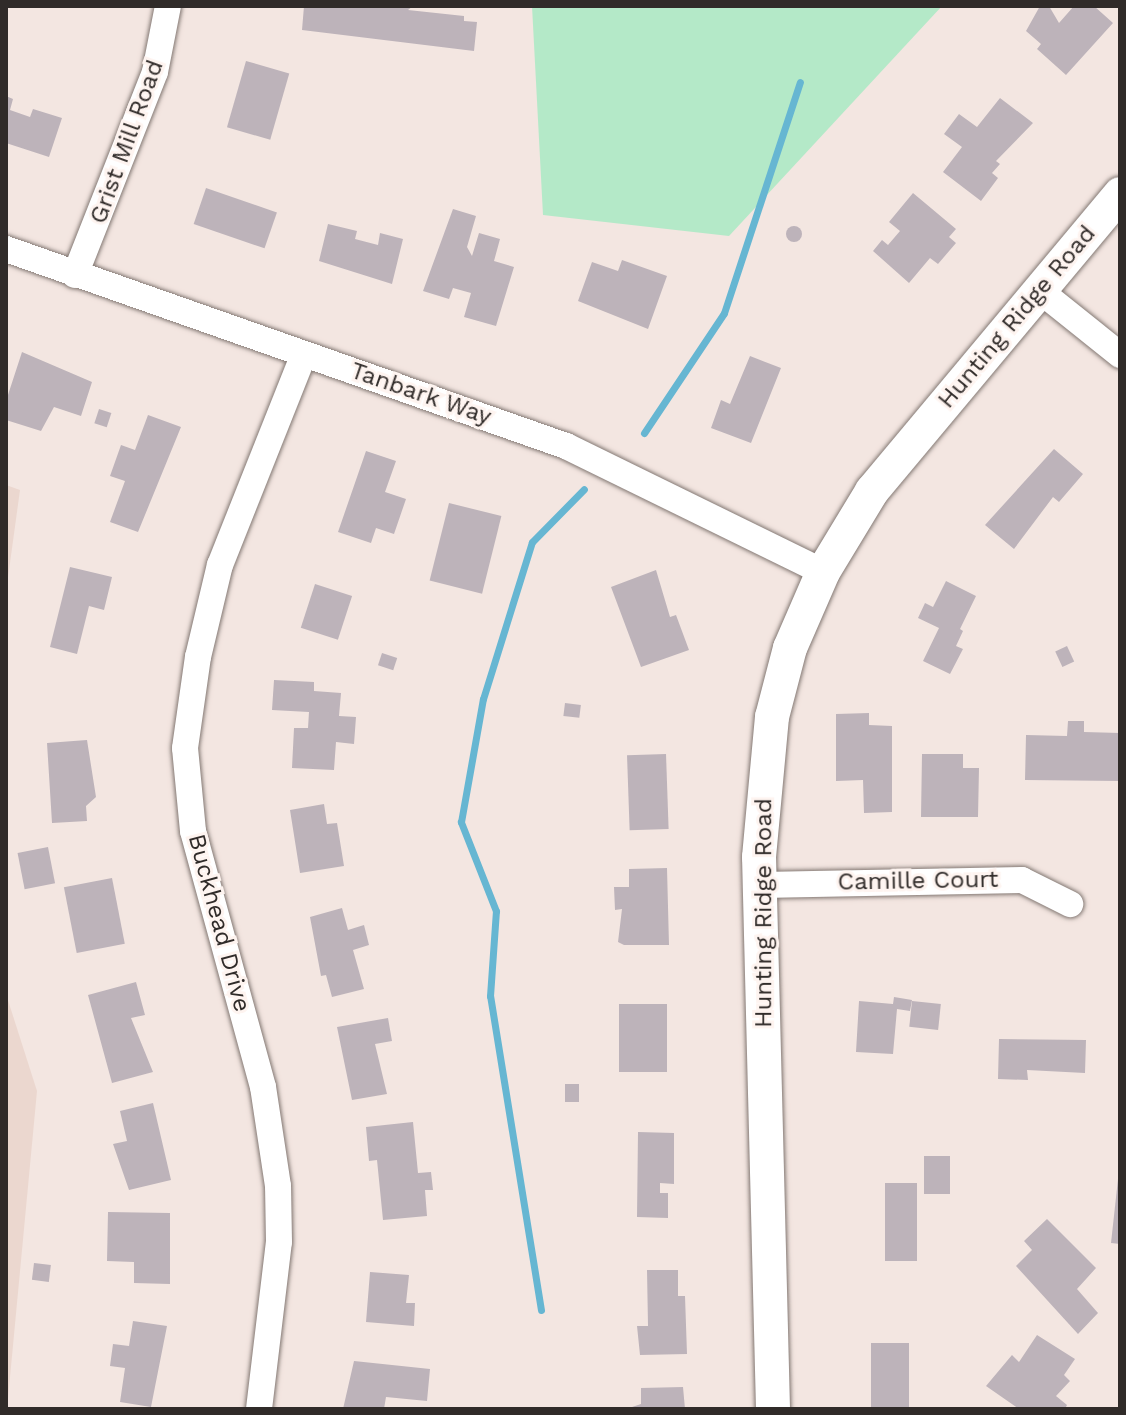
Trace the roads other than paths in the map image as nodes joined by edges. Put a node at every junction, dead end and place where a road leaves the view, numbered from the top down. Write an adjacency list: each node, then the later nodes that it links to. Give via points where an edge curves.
1 (168, 6): 4 (street, Grist Mill Road, via 155,72)
2 (1120, 194): 5 (street, Hunting Ridge Road)
3 (6, 249): 4 (street, Tanbark Way)
4 (75, 275): 7 (street, Tanbark Way)
5 (1039, 290): 6 (street); 8 (street, Hunting Ridge Road, via 872,491)
6 (1120, 355)
7 (303, 356): 8 (street, Tanbark Way, via 394,382 566,446); 11 (street, Buckhead Drive, via 220,565 198,657 185,748 193,831 263,1087 275,1162 279,1242)
8 (823, 572): 9 (street, Hunting Ridge Road, via 790,648 772,717)
9 (761, 885): 10 (street, Camille Court, via 1022,880); 12 (street, Hunting Ridge Road)
10 (1070, 904)
11 (259, 1409)
12 (773, 1409)

